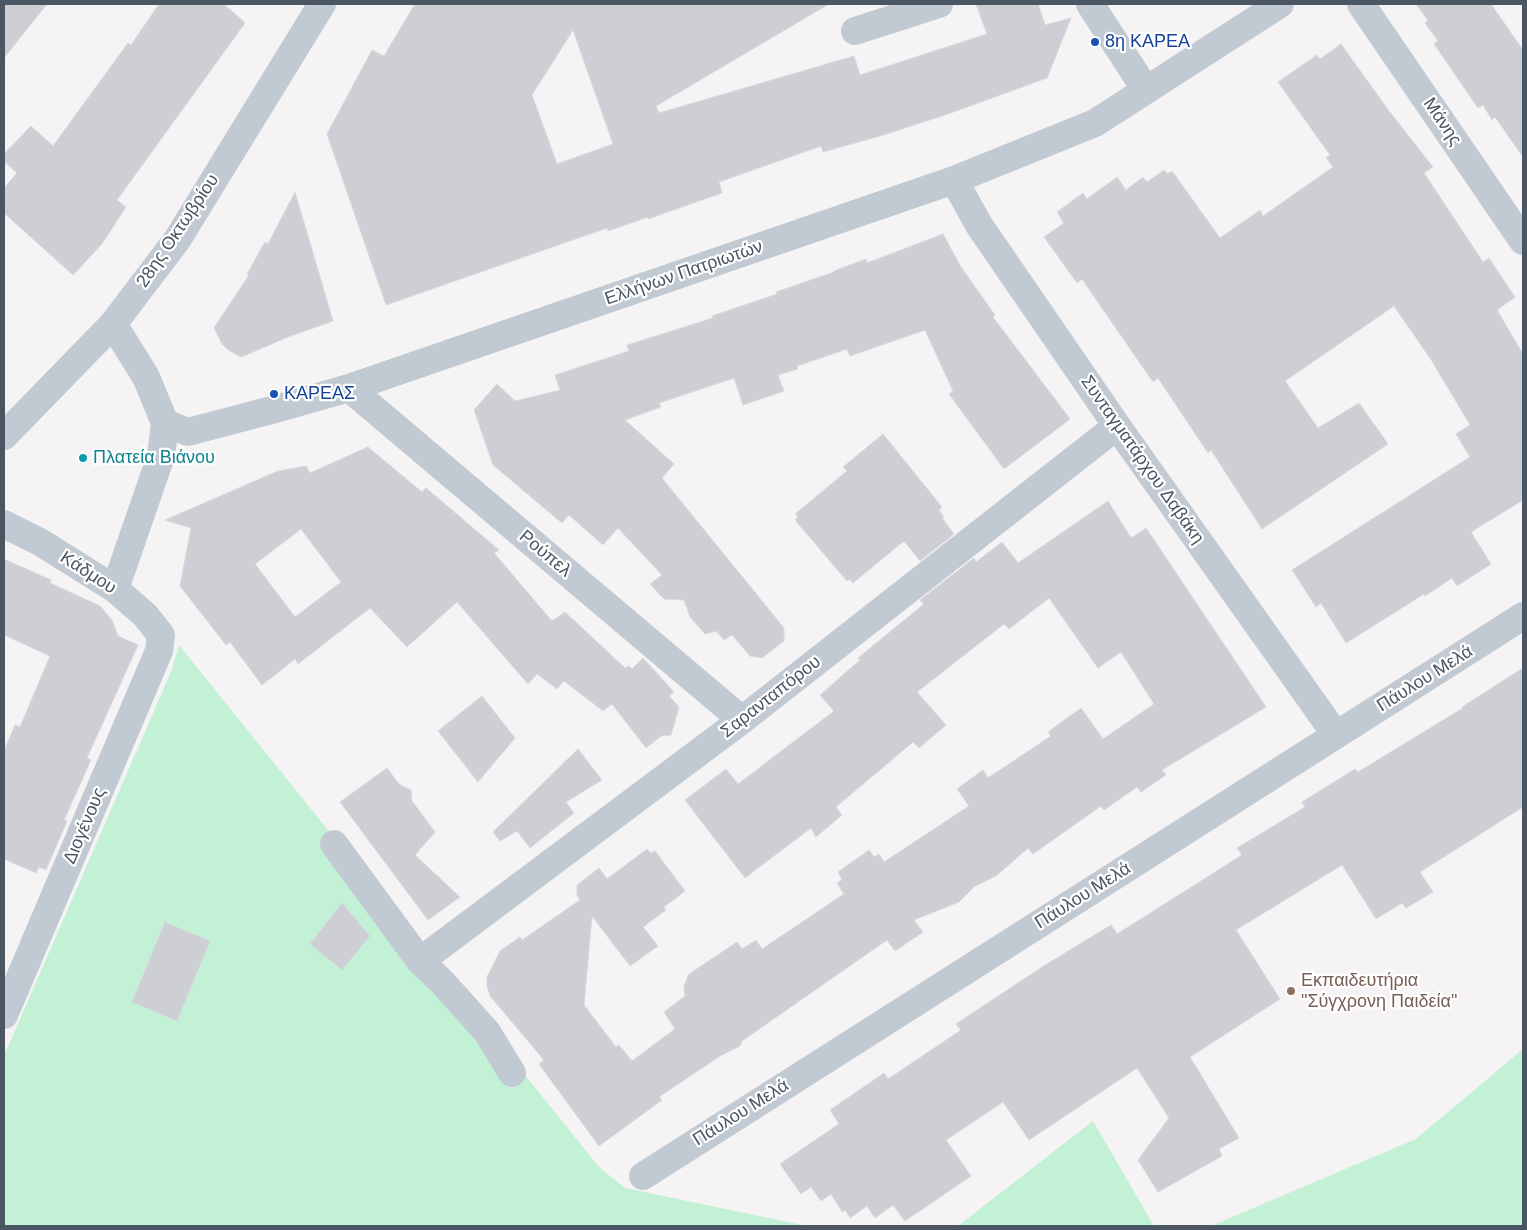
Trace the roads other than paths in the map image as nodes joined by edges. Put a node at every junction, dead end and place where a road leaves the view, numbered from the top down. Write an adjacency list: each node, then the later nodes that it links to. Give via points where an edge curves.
1 (322, 4): 10 (street, 28ης Οκτωβρίου, via 177,240)
2 (939, 4): 6 (street)
3 (1090, 4): 7 (street)
4 (1280, 4): 7 (street, Ελλήνων Πατριωτών)
5 (1361, 4): 9 (street, Μάνης)
6 (855, 31)
7 (1146, 90): 8 (street, Ελλήνων Πατριωτών, via 1094,123)
8 (954, 180): 11 (street, Ελλήνων Πατριωτών); 13 (street, Συνταγματάρχου Δαβάκη, via 979,224)
9 (1523, 241)
10 (113, 324): 12 (street, via 146,377); 14 (street, 28ης Οκτωβρίου)
11 (349, 388): 12 (street, Ελλήνων Πατριωτών, via 188,432); 19 (street, Ρούπελ)
12 (165, 423): 16 (street, via 161,456)
13 (1117, 426): 19 (street, Σαρανταπόρου); 20 (street, Συνταγματάρχου Δαβάκη)
14 (4, 436)
15 (4, 524): 16 (street, Κάδμου, via 40,542)
16 (115, 590): 18 (street, Κάδμου, via 145,615)
17 (1523, 616): 20 (street, Πάυλου Μελά)
18 (161, 635): 23 (street, Διογένους, via 159,651)
19 (742, 720): 22 (street, Σαρανταπόρου)
20 (1336, 735): 25 (street, Πάυλου Μελά)
21 (334, 844): 22 (street)
22 (420, 961): 24 (street, via 487,1032)
23 (5, 1011)
24 (512, 1073)
25 (643, 1176)

